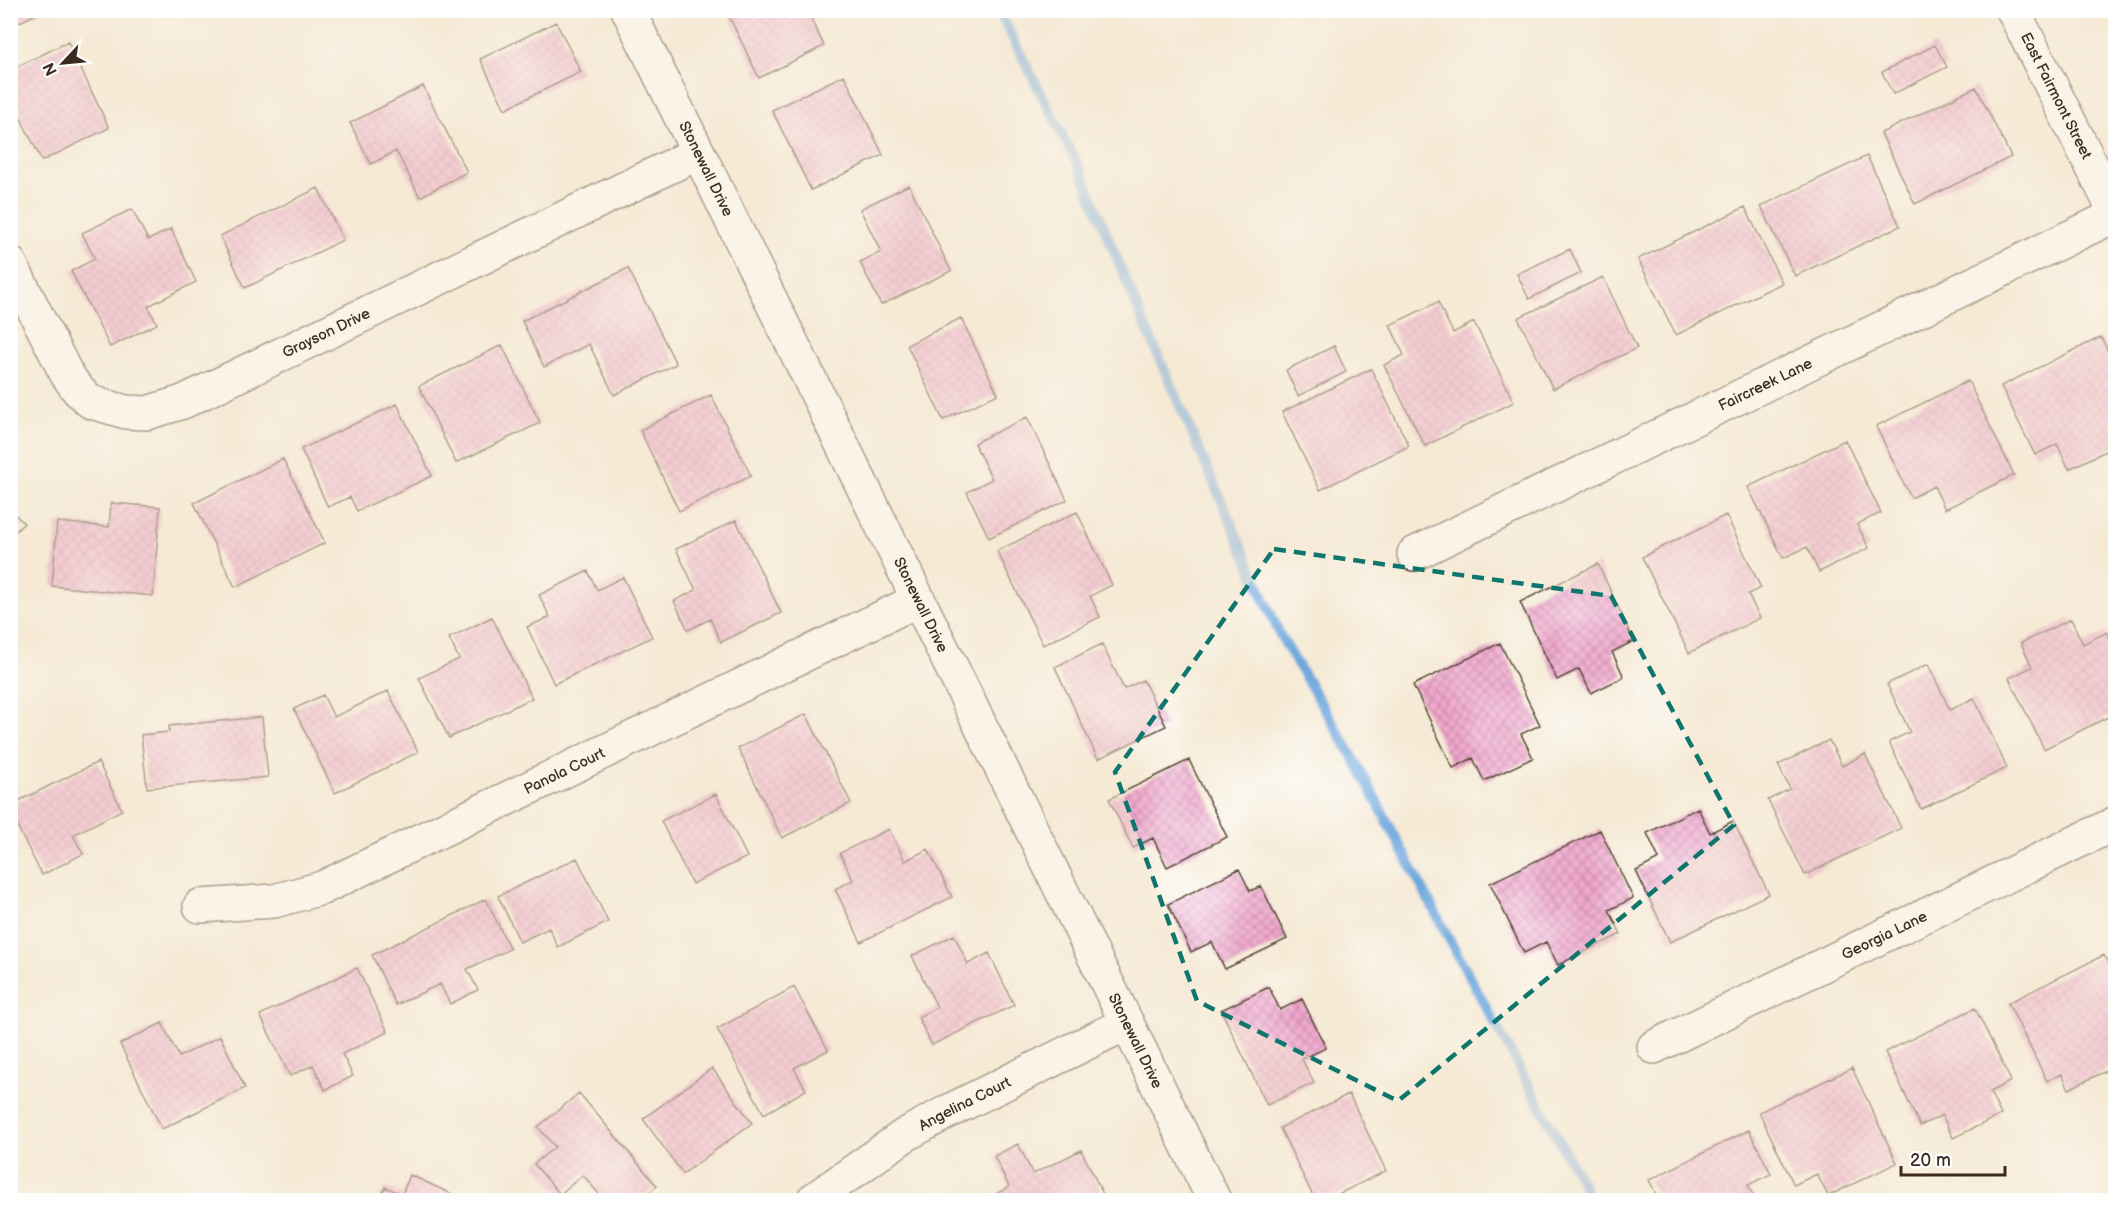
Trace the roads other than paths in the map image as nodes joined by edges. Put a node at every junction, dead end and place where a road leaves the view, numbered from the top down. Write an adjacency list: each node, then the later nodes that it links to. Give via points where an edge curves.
1 (628, 10): 3 (street, Stonewall Drive)
2 (2013, 10): 4 (street, East Fairmont Street)
3 (698, 153): 5 (street, Grayson Drive, via 183,402 147,412 109,409 91,402 78,390); 7 (street, Stonewall Drive)
4 (2115, 215): 6 (street, Faircreek Lane)
5 (10, 263)
6 (1414, 554)
7 (918, 600): 9 (street, Panola Court, via 322,888 274,901); 10 (street, Stonewall Drive)
8 (2115, 823): 11 (street, Georgia Lane)
9 (200, 906)
10 (1127, 1023): 12 (street, Angelina Court, via 904,1136); 13 (street, Stonewall Drive)
11 (1654, 1047)
12 (813, 1200)
13 (1214, 1200)

